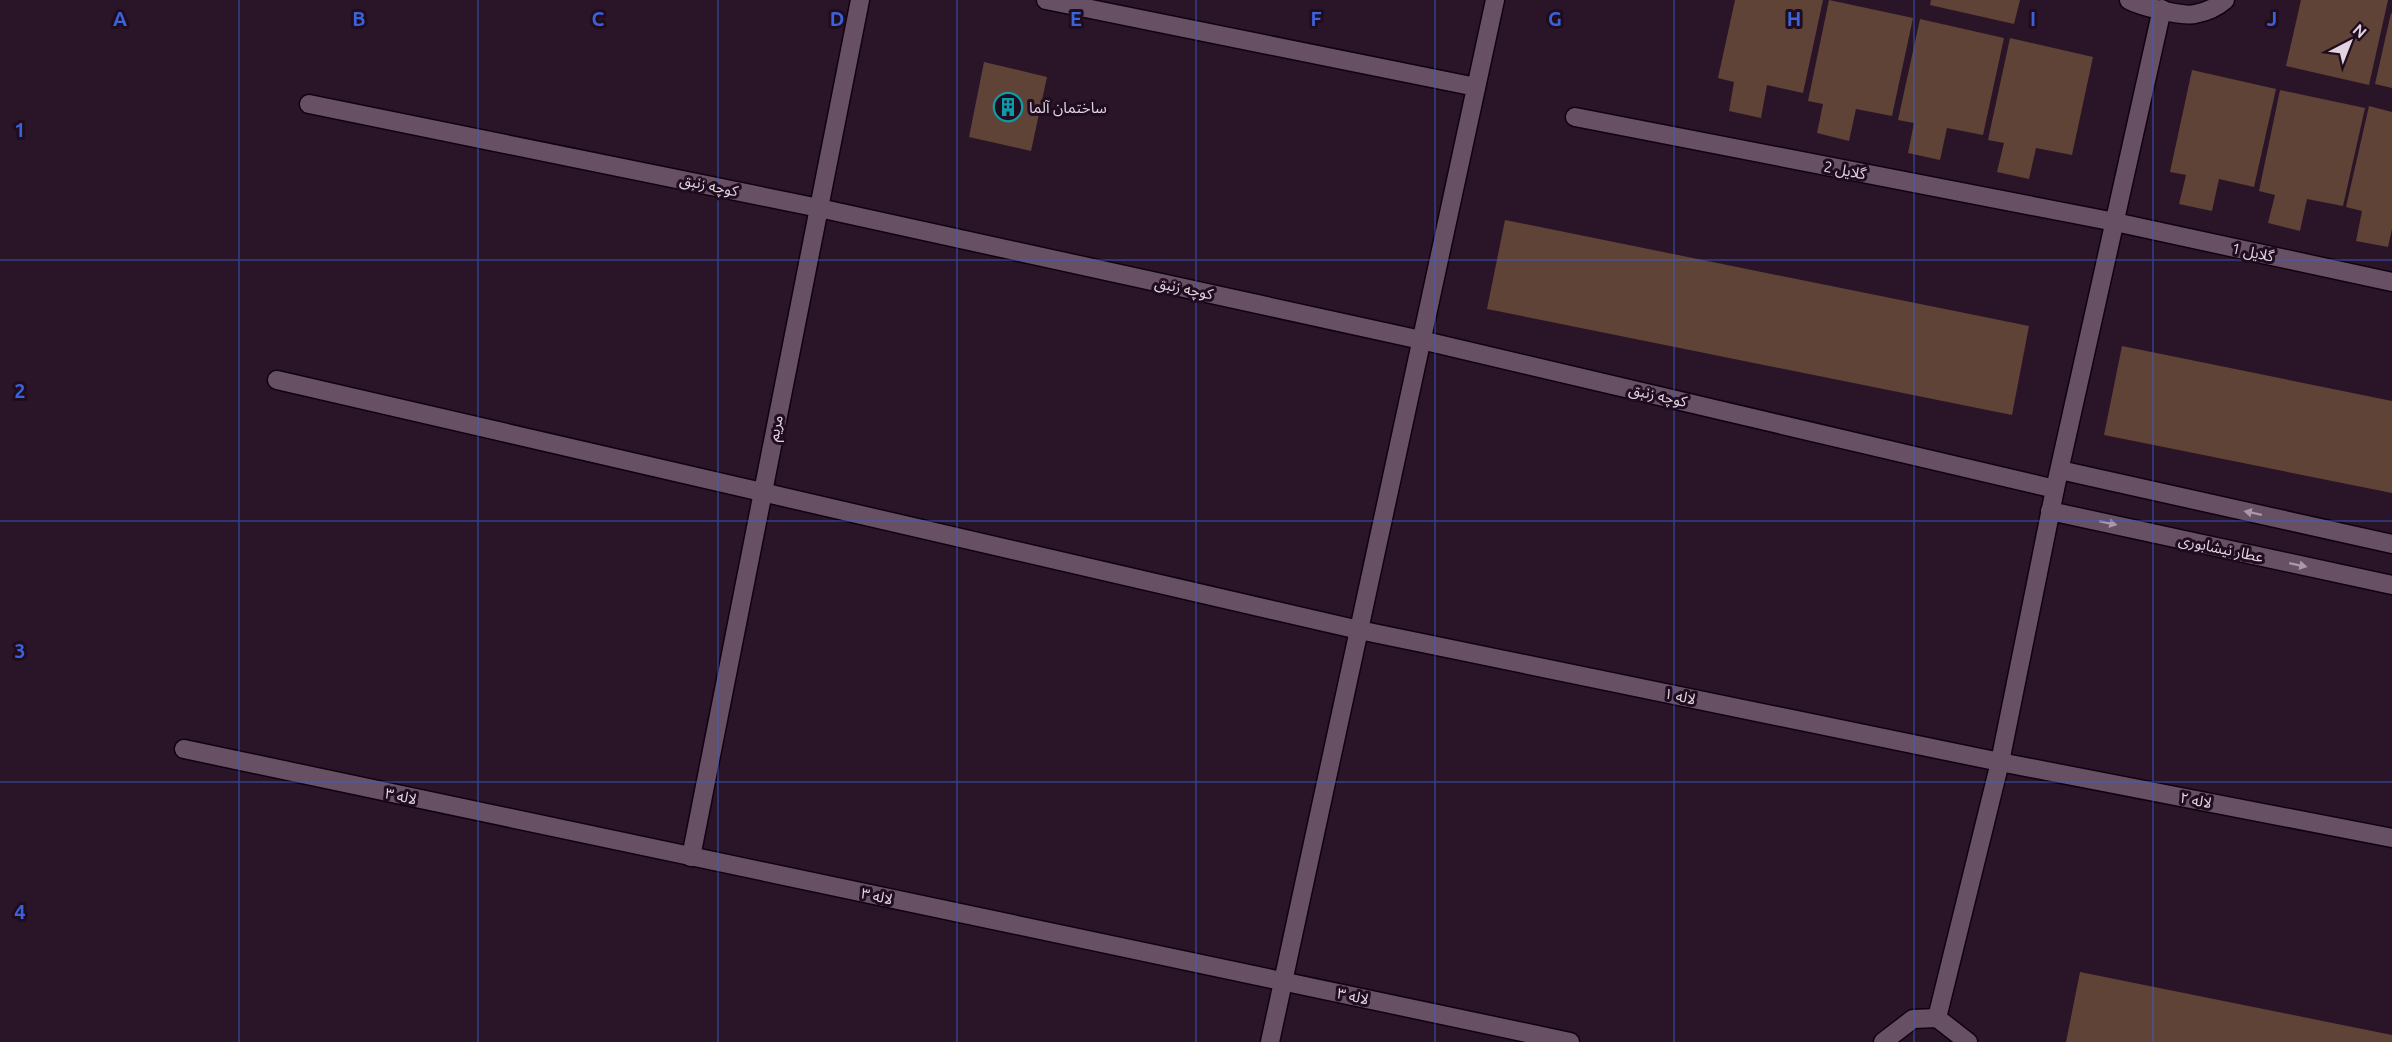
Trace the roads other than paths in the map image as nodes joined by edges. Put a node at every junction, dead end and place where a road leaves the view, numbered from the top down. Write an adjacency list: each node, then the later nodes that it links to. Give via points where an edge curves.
1 (860, 0): 10 (street, مریم)
2 (1046, 0): 7 (street)
3 (1495, 0): 7 (street)
4 (2129, 0): 6 (street)
5 (2225, 0): 6 (street, via 2217,7 2192,15)
6 (2162, 9): 11 (street)
7 (1476, 87): 13 (street)
8 (309, 104): 10 (street, کوچه زنبق)
9 (1575, 117): 11 (street, گلایل 2)
10 (819, 208): 13 (street, کوچه زنبق); 17 (street, مریم)
11 (2115, 222): 12 (street, گلایل 1); 15 (street)
12 (2392, 282)
13 (1421, 340): 16 (street, کوچه زنبق); 21 (street)
14 (277, 380): 17 (street, لاله ۱)
15 (2060, 470): 16 (street); 19 (street, one-way to 15)
16 (2055, 489): 18 (street)
17 (763, 492): 21 (street, لاله ۱); 25 (street, مریم)
18 (2050, 511): 20 (street, عطار نیشابوری, one-way to 20); 23 (street)
19 (2392, 543)
20 (2392, 585)
21 (1359, 630): 23 (street, لاله ۱); 26 (street)
22 (184, 749): 25 (street, لاله ۳)
23 (2000, 762): 24 (street, لاله ۲); 27 (street)
24 (2392, 838)
25 (691, 857): 26 (street, لاله ۳)
26 (1283, 982): 28 (street); 29 (street, لاله ۳)
27 (1937, 1018): 30 (street, via 1913,1019); 31 (street)
28 (1270, 1042)
29 (1570, 1042)
30 (1883, 1042)
31 (1968, 1042)

